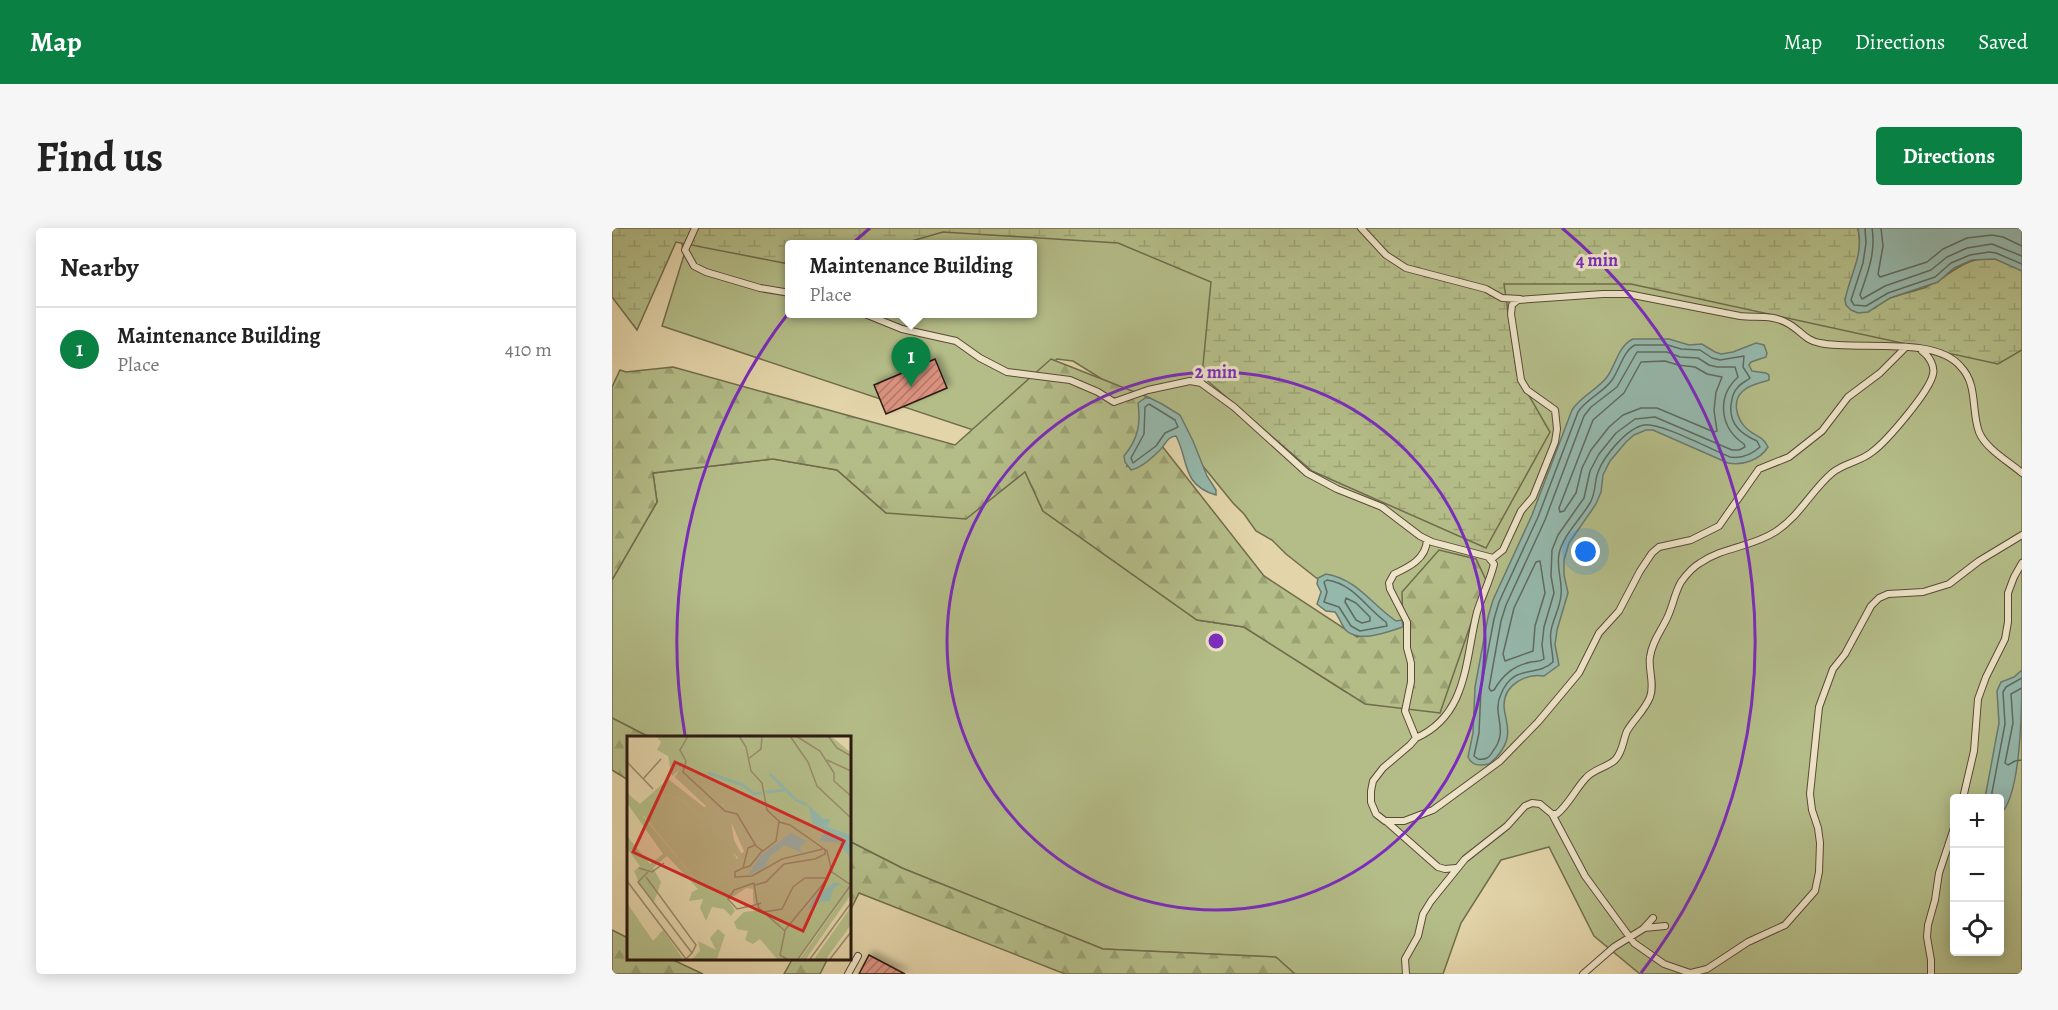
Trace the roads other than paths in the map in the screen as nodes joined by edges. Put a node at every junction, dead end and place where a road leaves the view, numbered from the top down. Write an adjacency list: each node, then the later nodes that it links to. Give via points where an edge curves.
1 (695, 228): 3 (lane, via 685,250 697,268)
2 (1361, 228): 4 (lane, via 1386,255 1406,268 1486,289)
3 (785, 292)
4 (1502, 298): 5 (lane); 6 (lane)
5 (1528, 299): 6 (lane, via 1518,300); 8 (lane, via 1628,294 1740,316 1772,318 1820,344)
6 (1511, 311): 15 (lane, via 1521,380 1527,390 1555,410 1557,429 1533,497 1521,511)
7 (875, 318): 12 (lane, via 902,329 956,341 1007,372 1070,380 1114,402 1148,390 1201,382 1301,469 1388,510)
8 (1906, 347): 9 (lane); 22 (lane, via 1848,397 1822,431 1789,458 1759,469 1719,526 1652,553 1619,611 1599,633 1579,673 1500,760 1433,810 1404,821)
9 (1920, 349): 10 (lane, via 1947,356 1959,364 1970,380 1981,436); 21 (lane, via 1928,355 1932,377 1915,404 1877,448 1830,474 1778,530 1704,561 1685,577 1652,648 1650,697 1628,730 1619,755 1586,777 1563,808)
10 (2022, 473)
11 (2022, 535): 13 (lane)
12 (1427, 540): 16 (lane); 19 (lane, via 1417,560 1394,574 1389,583 1407,622 1412,676 1405,711)
13 (2015, 541): 14 (lane); 35 (lane, via 1949,584 1923,592 1888,594 1871,606 1833,669 1818,714 1810,799 1820,843 1815,891 1785,925)
14 (2022, 544)
15 (1499, 555): 16 (lane); 18 (lane)
16 (1489, 557): 18 (lane)
17 (2022, 563): 20 (lane, via 2008,593 2005,639 1979,694 1974,751)
18 (1494, 564): 19 (lane, via 1477,612 1456,699 1443,721)
19 (1416, 738): 22 (lane, via 1383,768 1372,784 1373,808)
20 (1964, 794)
21 (1552, 814): 24 (lane, via 1540,804 1525,806); 28 (lane, via 1585,876)
22 (1387, 822): 24 (lane, via 1438,867)
23 (1950, 840): 36 (lane, via 1928,925)
24 (1456, 868): 33 (lane, via 1423,914 1418,936 1405,959)
25 (1653, 918): 27 (lane)
26 (1665, 926): 27 (lane)
27 (1644, 928): 28 (lane)
28 (1629, 937): 29 (lane); 30 (lane)
29 (1620, 943): 30 (lane); 34 (lane)
30 (1636, 945): 35 (lane, via 1664,964)
31 (858, 956): 32 (lane)
32 (848, 974)
33 (1406, 974)
34 (1583, 974)
35 (1693, 974)
36 (1931, 974)

